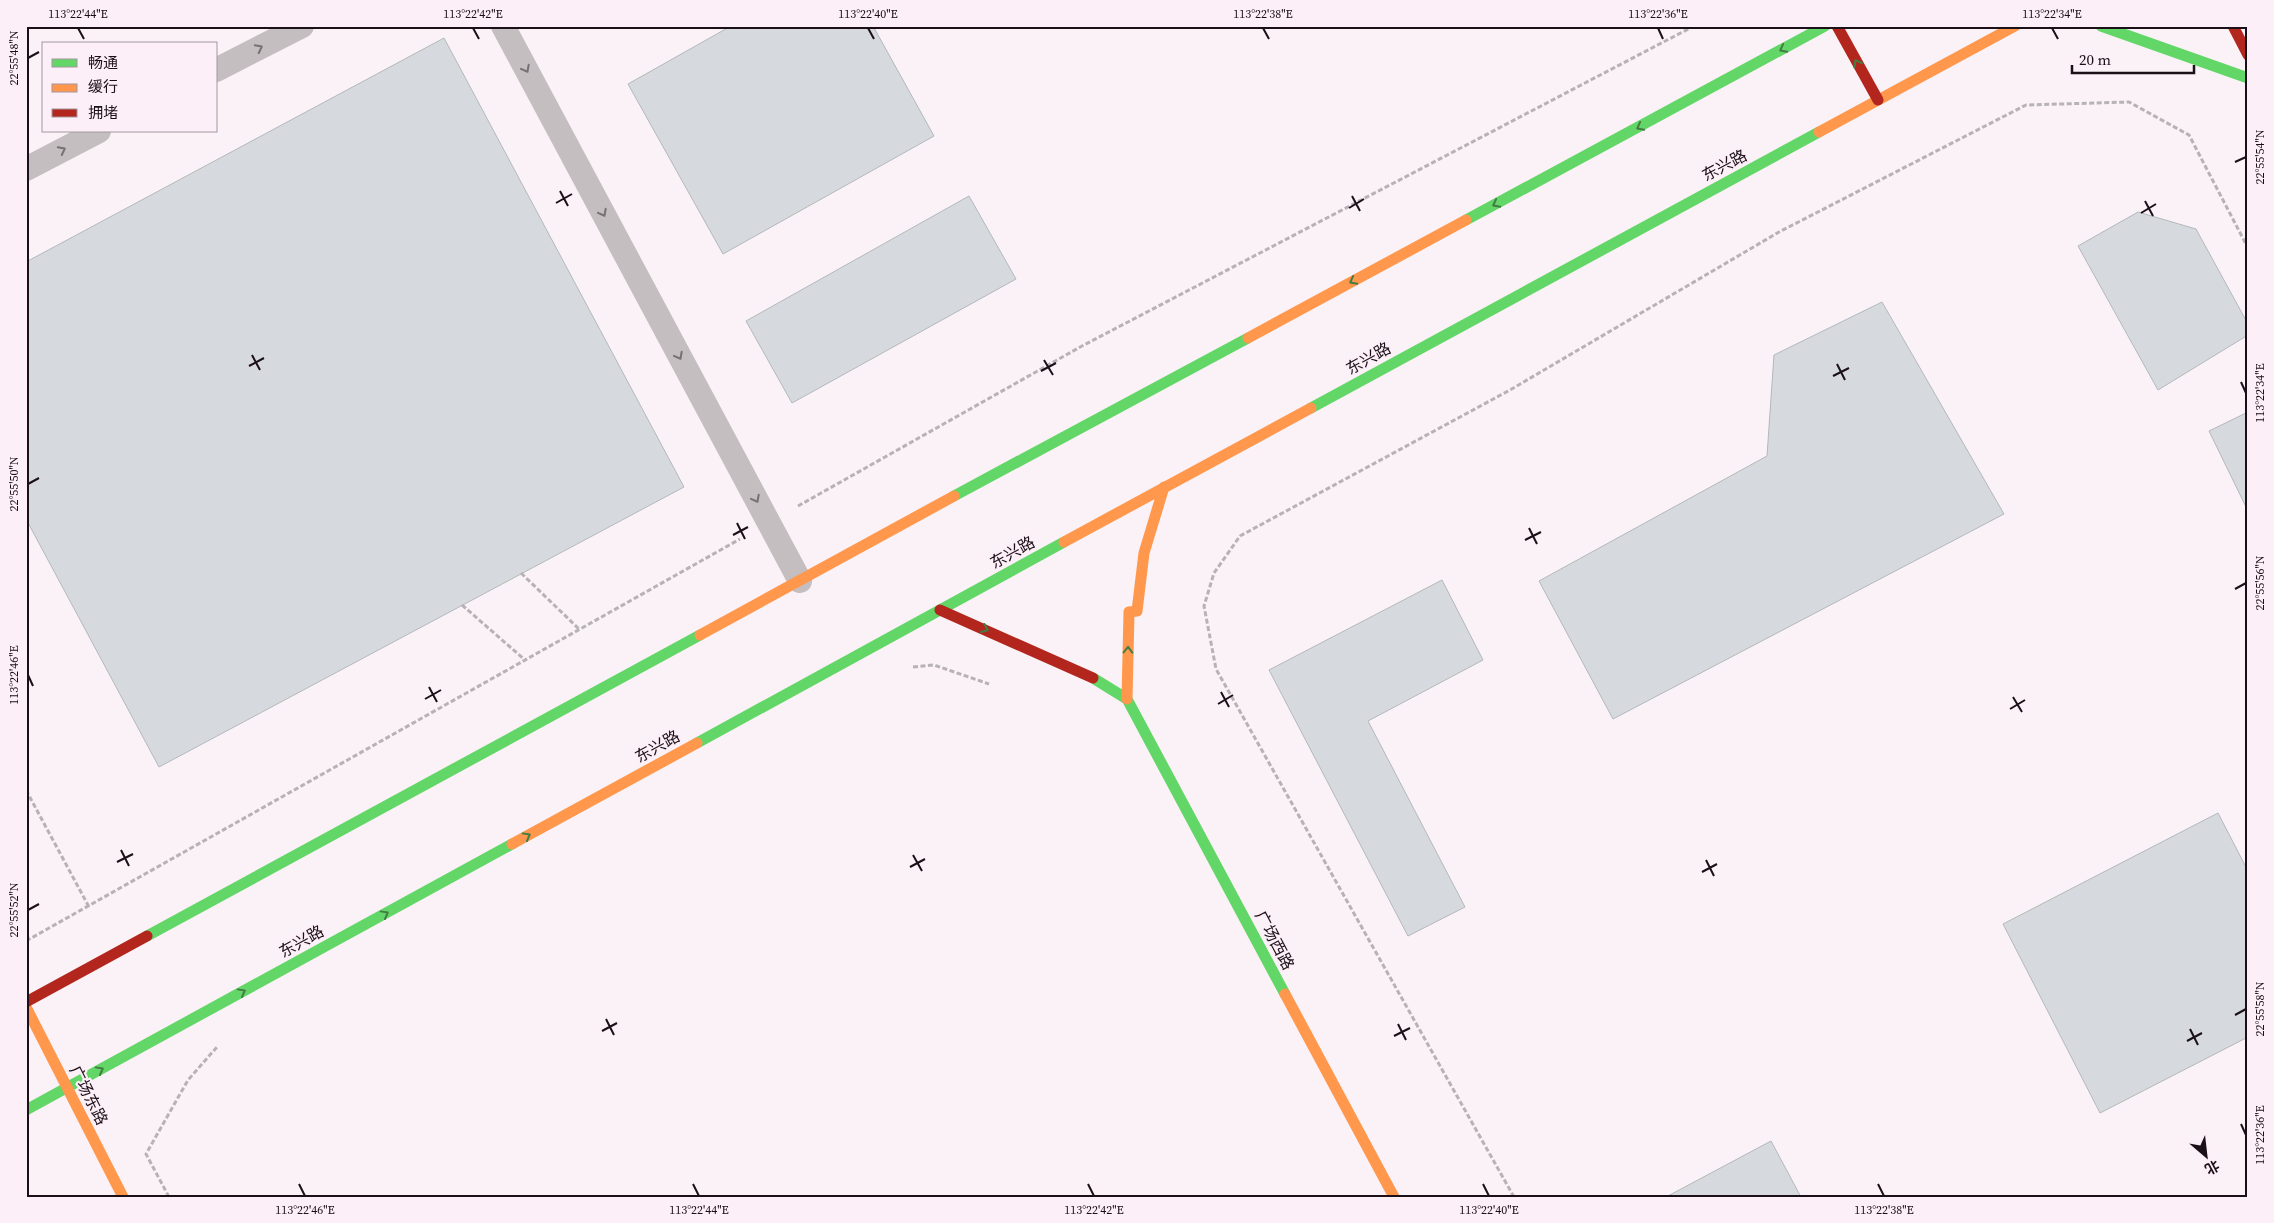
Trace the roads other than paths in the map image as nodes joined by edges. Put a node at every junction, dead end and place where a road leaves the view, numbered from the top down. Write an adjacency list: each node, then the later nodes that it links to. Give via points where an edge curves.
1 (302, 26): 9 (lane, one-way to 1)
2 (503, 26): 15 (lane, one-way to 15)
3 (1826, 26): 15 (main road, one-way to 15)
4 (1837, 26): 11 (main road, one-way to 4)
5 (2015, 26): 11 (main road, 东兴路)
6 (2101, 26): 10 (main road)
7 (2233, 26): 8 (main road)
8 (2248, 55)
9 (218, 69)
10 (2248, 78)
11 (1878, 100): 14 (main road, 东兴路)
12 (97, 132): 13 (lane, one-way to 12)
13 (26, 169)
14 (1164, 488): 16 (main road, 东兴路); 17 (main road, one-way to 14, via 1129,612 1137,611 1144,553)
15 (800, 581): 18 (main road)
16 (940, 610): 17 (main road, one-way to 17, via 1098,680); 20 (main road, 东兴路, one-way to 16)
17 (1127, 699): 23 (main road, 广场西路)
18 (26, 1002)
19 (26, 1007): 20 (main road, 广场东路)
20 (67, 1088): 21 (main road, 东兴路); 22 (main road, 广场东路)
21 (26, 1110)
22 (123, 1197)
23 (1394, 1197)

